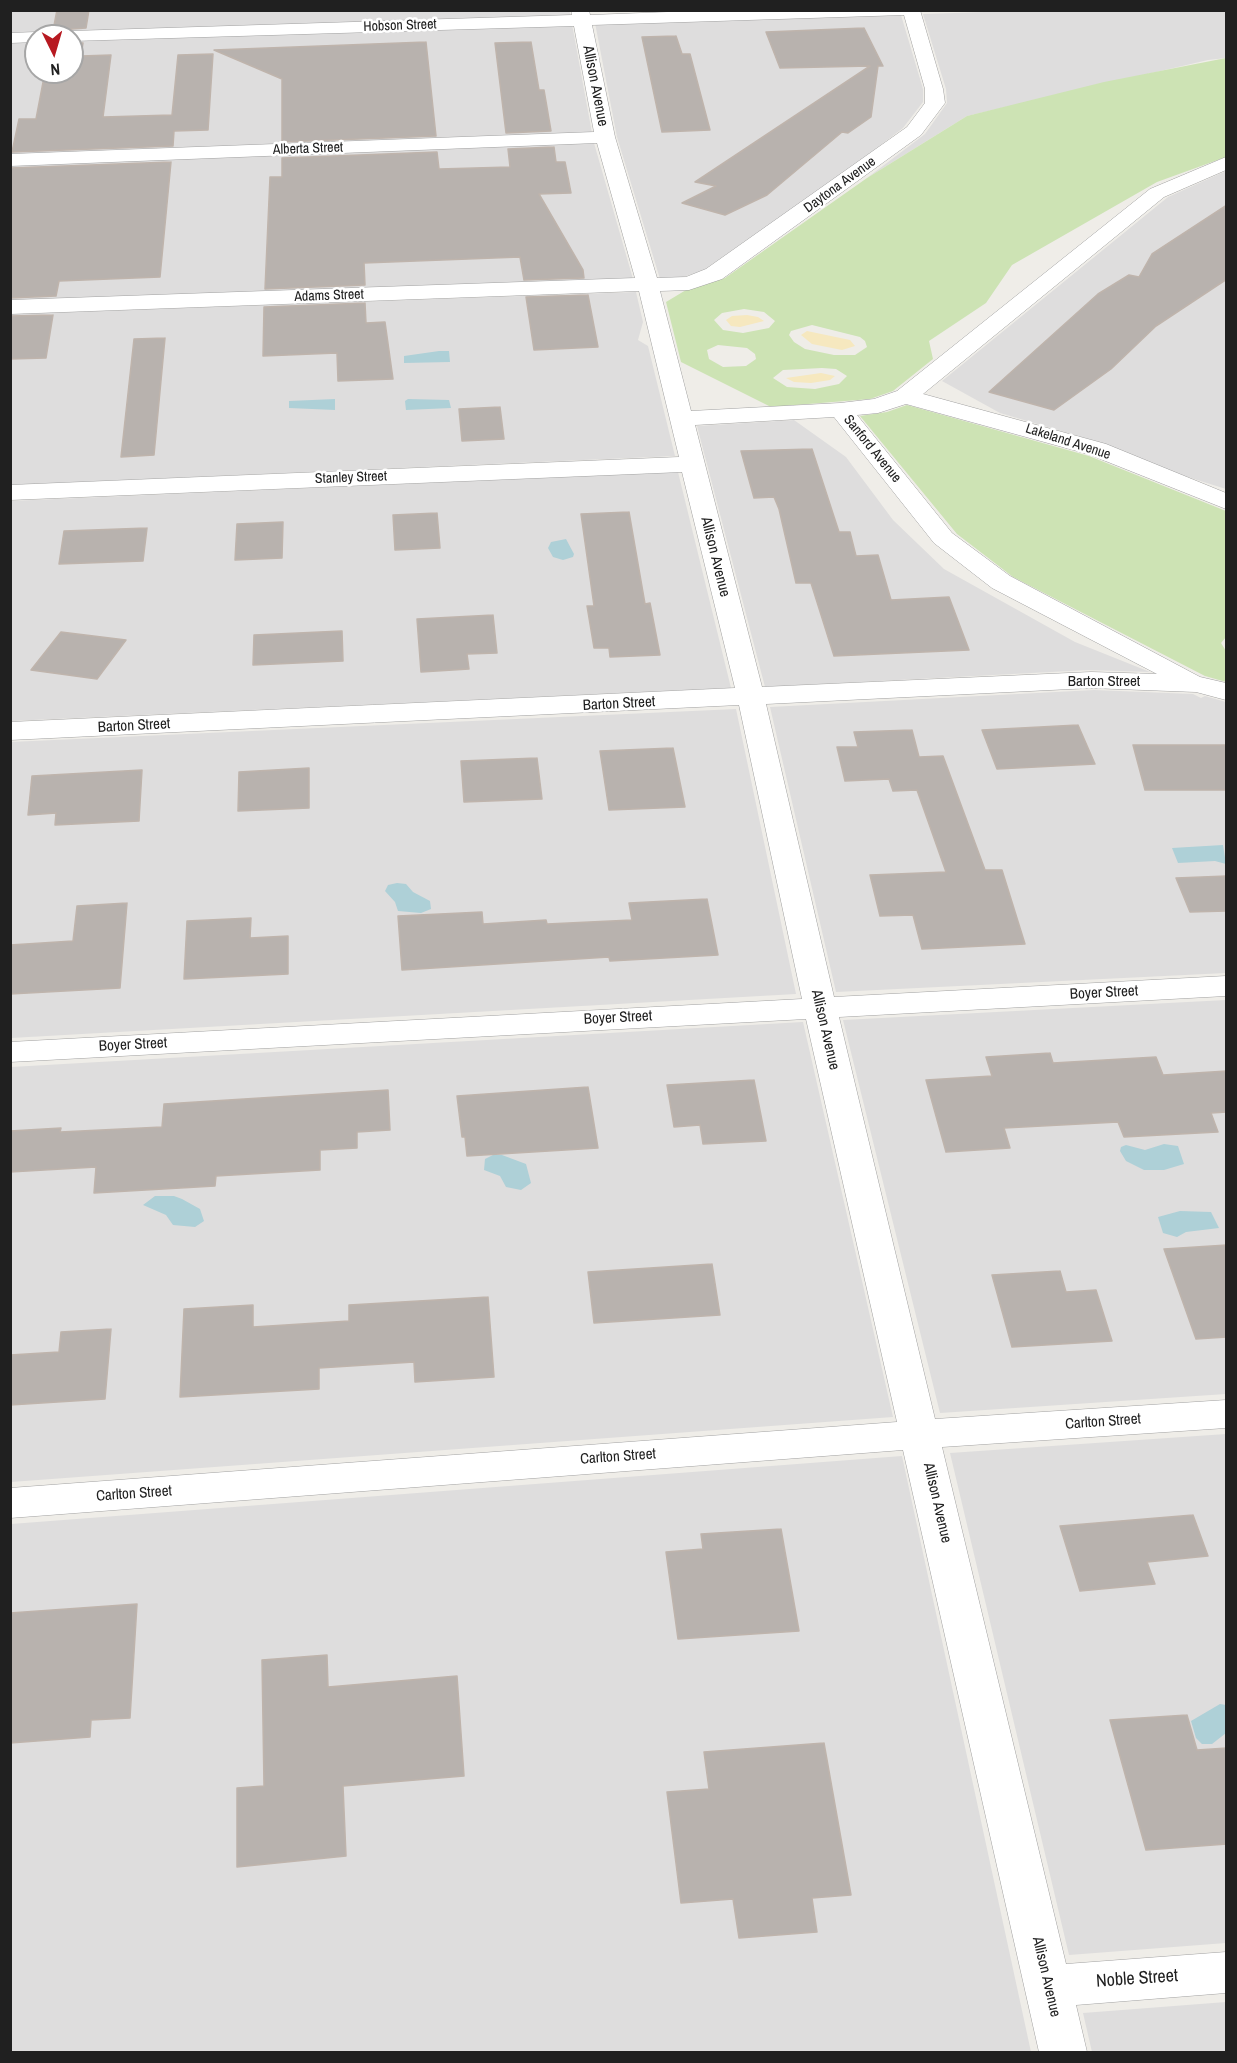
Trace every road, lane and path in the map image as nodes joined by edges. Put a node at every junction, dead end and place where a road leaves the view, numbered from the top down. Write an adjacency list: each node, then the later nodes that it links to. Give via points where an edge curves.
1 (910, 10): 2 (street, Hobson Street); 7 (street, Daytona Avenue, via 935,103 914,131 714,274 689,283)
2 (581, 15): 3 (street, Hobson Street); 4 (street, Allison Avenue)
3 (84, 36)
4 (605, 137): 5 (street, Alberta Street); 7 (street, Allison Avenue)
5 (10, 160)
6 (1227, 163): 9 (street, Sanford Avenue, via 1157,194)
7 (648, 285): 8 (street, Adams Street); 11 (street, Allison Avenue)
8 (10, 307)
9 (905, 396): 10 (street, Sanford Avenue, via 878,406); 14 (street, Lakeland Avenue, via 1096,449)
10 (840, 410): 11 (street); 15 (street, Sanford Avenue, via 943,538 1001,582)
11 (680, 419): 12 (street, Allison Avenue)
12 (692, 464): 13 (street, Stanley Street); 17 (street, Allison Avenue)
13 (10, 493)
14 (1227, 502)
15 (1197, 684): 16 (street, Barton Street); 17 (street, Barton Street, via 1091,680)
16 (1227, 692)
17 (751, 698): 18 (street, Barton Street); 20 (street, Allison Avenue)
18 (10, 731)
19 (1227, 986): 20 (street, Boyer Street)
20 (820, 1007): 21 (street, Boyer Street); 23 (street, Allison Avenue)
21 (10, 1052)
22 (1227, 1414): 23 (street, Carlton Street)
23 (921, 1434): 24 (street, Carlton Street); 26 (street, Allison Avenue)
24 (10, 1503)
25 (1227, 1972): 26 (street, Noble Street)
26 (1048, 1986): 27 (street, Allison Avenue)
27 (1063, 2052)

